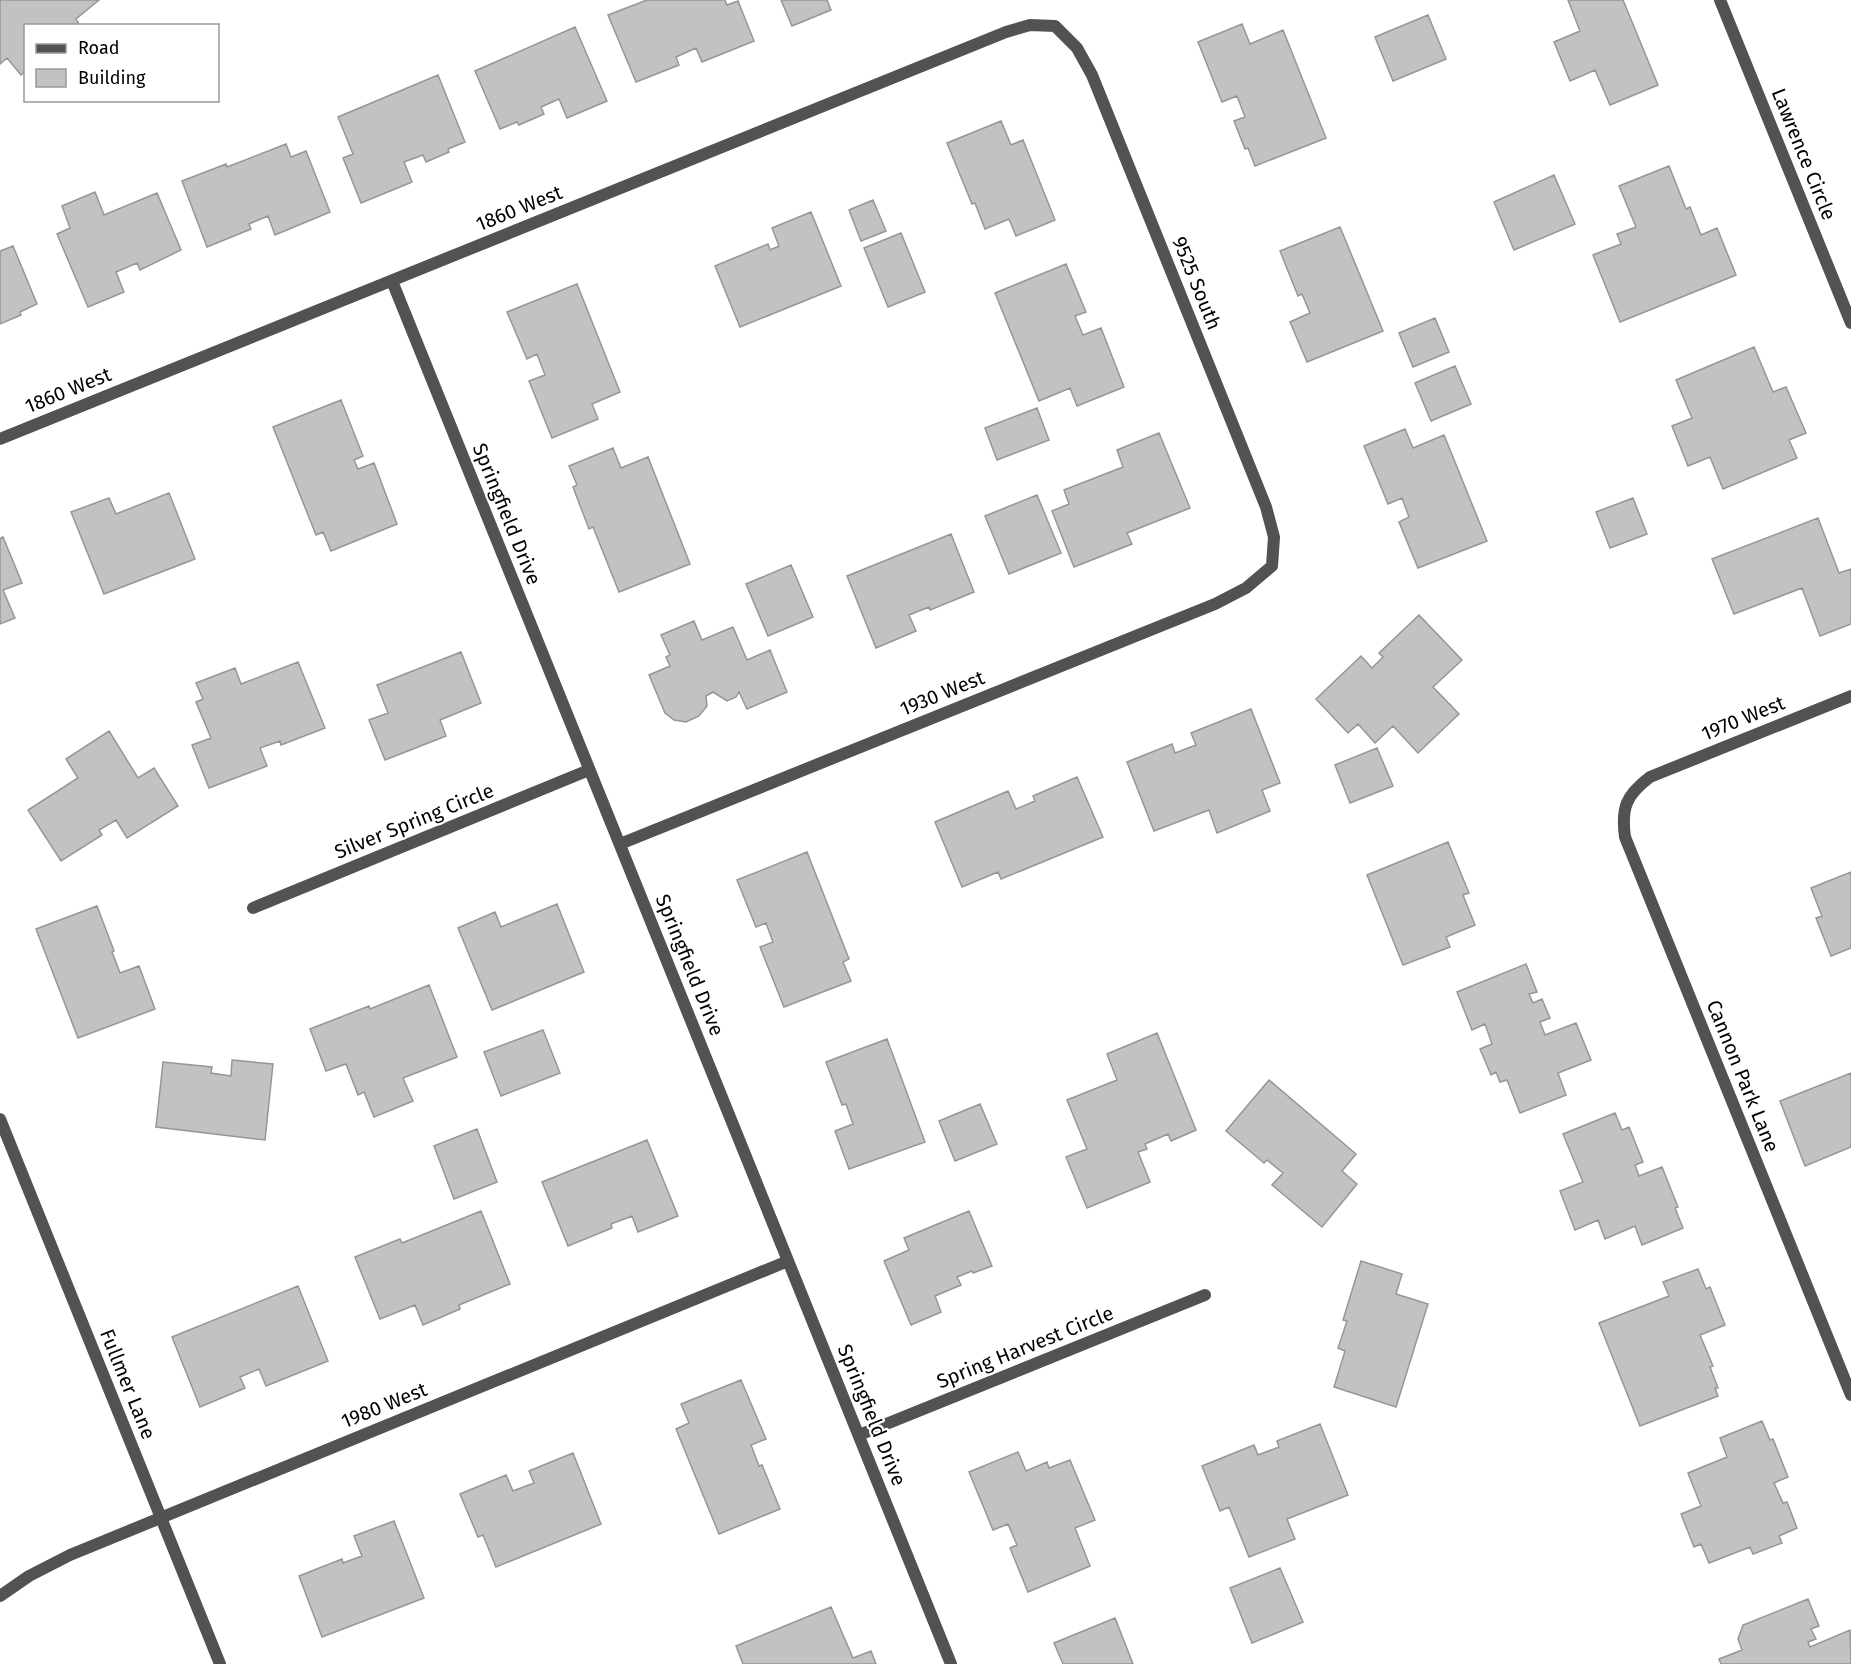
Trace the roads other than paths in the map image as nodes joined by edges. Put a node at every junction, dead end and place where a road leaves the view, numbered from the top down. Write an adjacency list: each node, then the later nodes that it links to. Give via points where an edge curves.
1 (1720, 0): 4 (street, Lawrence Circle)
2 (1055, 26): 3 (street, 1860 West, via 1030,26 1006,33); 6 (street, 9525 South, via 1077,48 1092,75 1244,451 1274,537)
3 (392, 280): 5 (street, 1860 West); 8 (street, Springfield Drive)
4 (1851, 323)
5 (0, 439)
6 (1272, 566): 10 (street, 1930 West, via 1246,588 1215,604)
7 (1851, 696): 9 (street, 1970 West)
8 (589, 770): 10 (street, Springfield Drive); 11 (street, Silver Spring Circle)
9 (1650, 777): 15 (street, Cannon Park Lane, via 1635,788 1626,803 1625,837)
10 (620, 844): 13 (street, Springfield Drive)
11 (253, 908)
12 (0, 1119): 17 (street, Fullmer Lane)
13 (788, 1261): 16 (street, Springfield Drive); 17 (street, 1980 West)
14 (1205, 1295): 16 (street, Spring Harvest Circle)
15 (1851, 1395)
16 (859, 1435): 20 (street, Springfield Drive)
17 (161, 1517): 18 (street, 1980 West, via 52,1562); 19 (street, Fullmer Lane)
18 (0, 1596)
19 (220, 1664)
20 (951, 1664)

